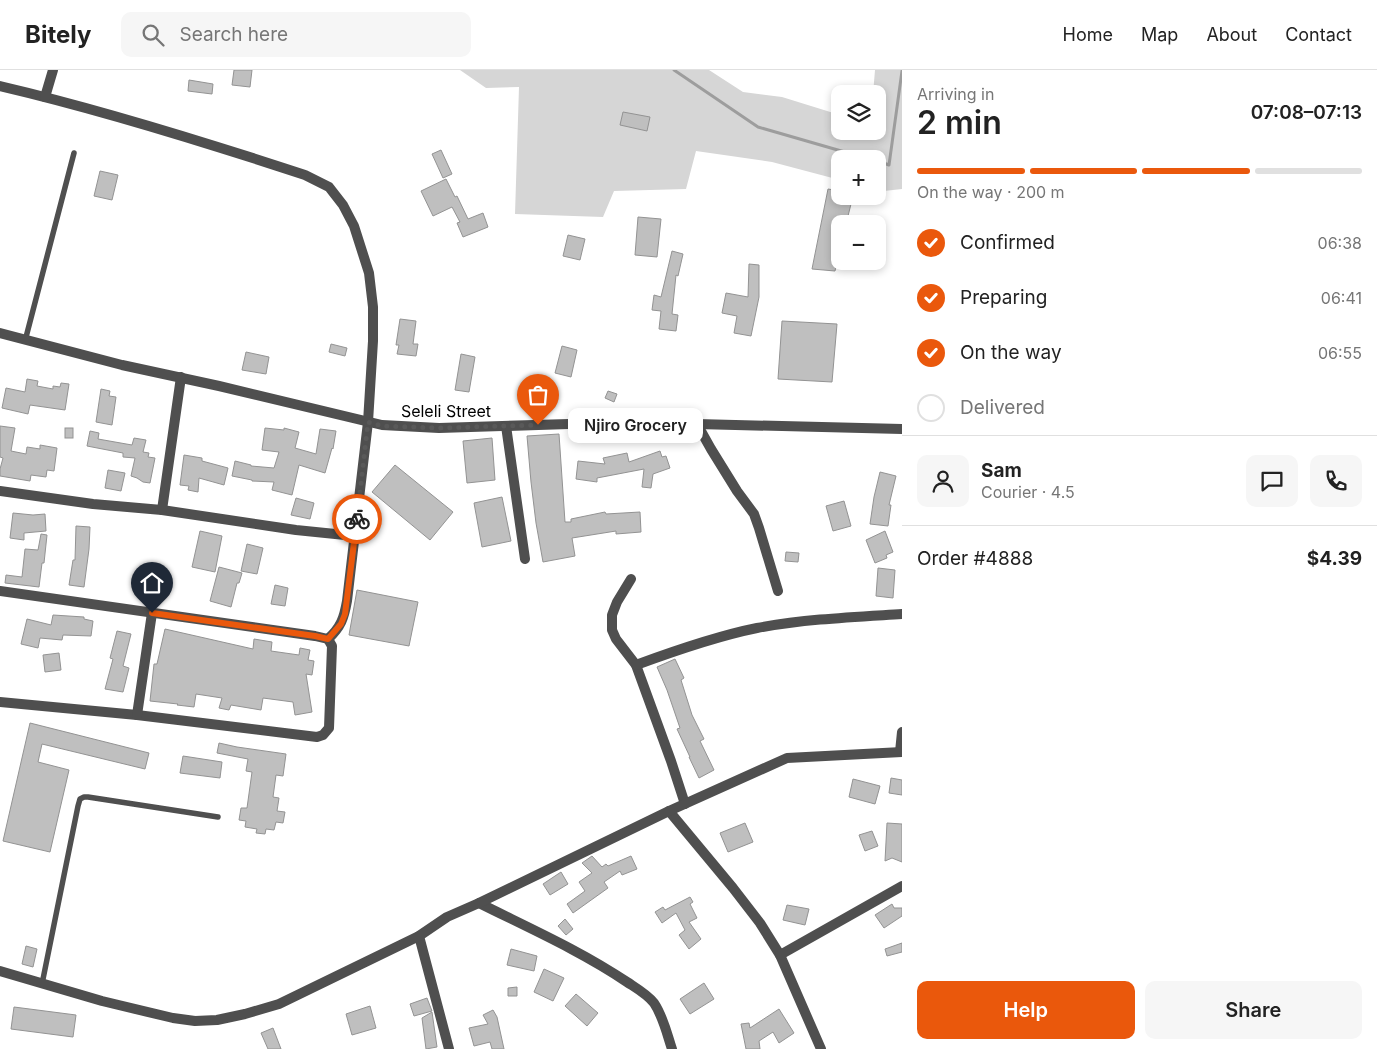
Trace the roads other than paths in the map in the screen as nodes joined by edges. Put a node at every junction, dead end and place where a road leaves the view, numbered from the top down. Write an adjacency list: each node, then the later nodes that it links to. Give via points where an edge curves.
1 (53, 70): 3 (street)
2 (0, 86): 3 (street)
3 (45, 97): 8 (street, via 125,118 305,175 328,187 354,226 369,273 373,341)
4 (74, 153): 6 (lane)
5 (0, 334): 6 (street, Seleli Street)
6 (25, 341): 7 (street, Seleli Street)
7 (180, 377): 8 (street, Seleli Street); 13 (street)
8 (368, 422): 10 (street, Seleli Street, via 382,426 439,428); 14 (street)
9 (697, 424): 10 (street, Seleli Street); 11 (street, Seleli Street); 18 (street, via 754,514)
10 (506, 426): 15 (street)
11 (902, 429)
12 (0, 491): 13 (street)
13 (162, 510): 14 (street)
14 (356, 536): 21 (street, via 345,614)
15 (525, 559)
16 (631, 579): 22 (street, via 612,615 612,630)
17 (0, 591): 19 (street)
18 (778, 591)
19 (152, 613): 21 (street); 24 (street)
20 (902, 614): 22 (street, via 798,622 756,629)
21 (328, 639): 24 (street, via 332,646 329,728 323,735 307,736)
22 (636, 664): 27 (street)
23 (0, 702): 24 (street)
24 (137, 715)
25 (902, 732): 26 (street)
26 (901, 752): 27 (street, via 787,758)
27 (685, 804): 28 (street)
28 (669, 810): 31 (street); 33 (street, via 760,923)
29 (218, 817): 35 (lane, via 88,797 80,799)
30 (902, 886): 33 (street)
31 (479, 903): 32 (street, via 447,917); 37 (street, via 571,949 648,997 662,1019)
32 (419, 936): 35 (street, via 279,1004 217,1020 173,1018); 36 (street)
33 (780, 955): 38 (street)
34 (0, 971): 35 (street)
35 (42, 984)
36 (449, 1049)
37 (672, 1049)
38 (821, 1049)

